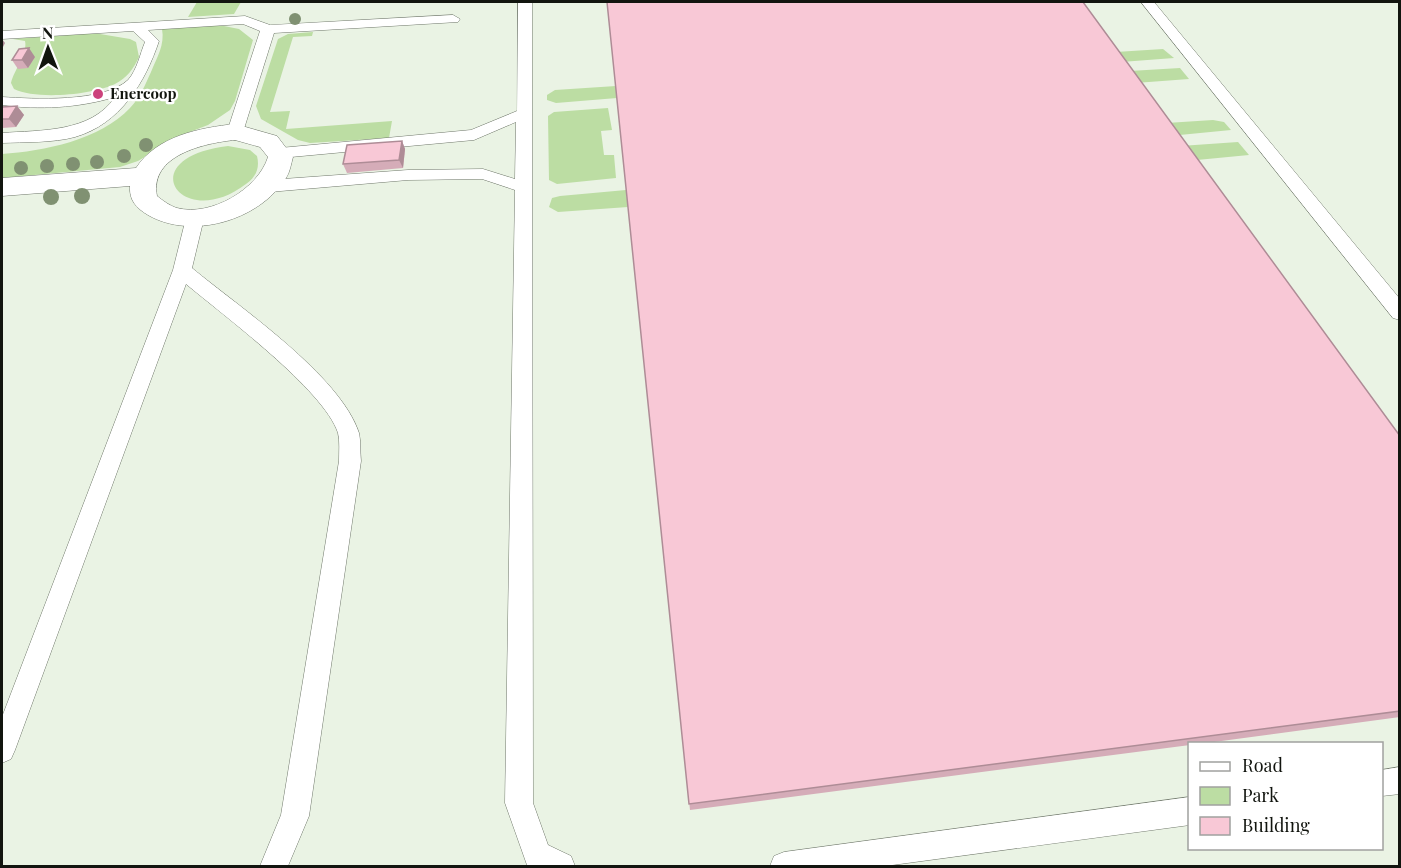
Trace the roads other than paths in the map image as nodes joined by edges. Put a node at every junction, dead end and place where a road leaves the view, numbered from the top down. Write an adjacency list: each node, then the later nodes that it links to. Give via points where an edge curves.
1 (525, 2): 9 (lane)
2 (1147, 2): 19 (lane)
3 (453, 19): 5 (lane)
4 (136, 26): 5 (lane, via 245,20); 6 (lane); 7 (lane, via 152,41 144,65)
5 (268, 29): 10 (lane)
6 (2, 35)
7 (130, 85): 8 (lane, via 83,100 27,104); 11 (lane, via 114,110 72,133)
8 (2, 101)
9 (525, 113): 12 (lane, via 474,135); 16 (lane)
10 (235, 132): 12 (street, via 264,138); 13 (street, via 181,145 159,159)
11 (2, 138)
12 (280, 153): 14 (street, via 277,175)
13 (145, 177): 15 (street); 17 (street, via 142,190 146,202 174,217)
14 (269, 186): 16 (lane, via 408,175 483,174); 17 (street, via 237,208)
15 (2, 187)
16 (524, 187): 25 (lane, via 519,803 537,855)
17 (195, 218): 18 (lane)
18 (182, 270): 20 (lane); 24 (lane, via 312,382 333,405 348,434 350,461 306,760 295,816)
19 (1400, 313)
20 (2, 750)
21 (1400, 780): 22 (lane)
22 (1383, 783)
23 (1188, 811): 26 (lane)
24 (274, 867)
25 (561, 867)
26 (784, 867)

